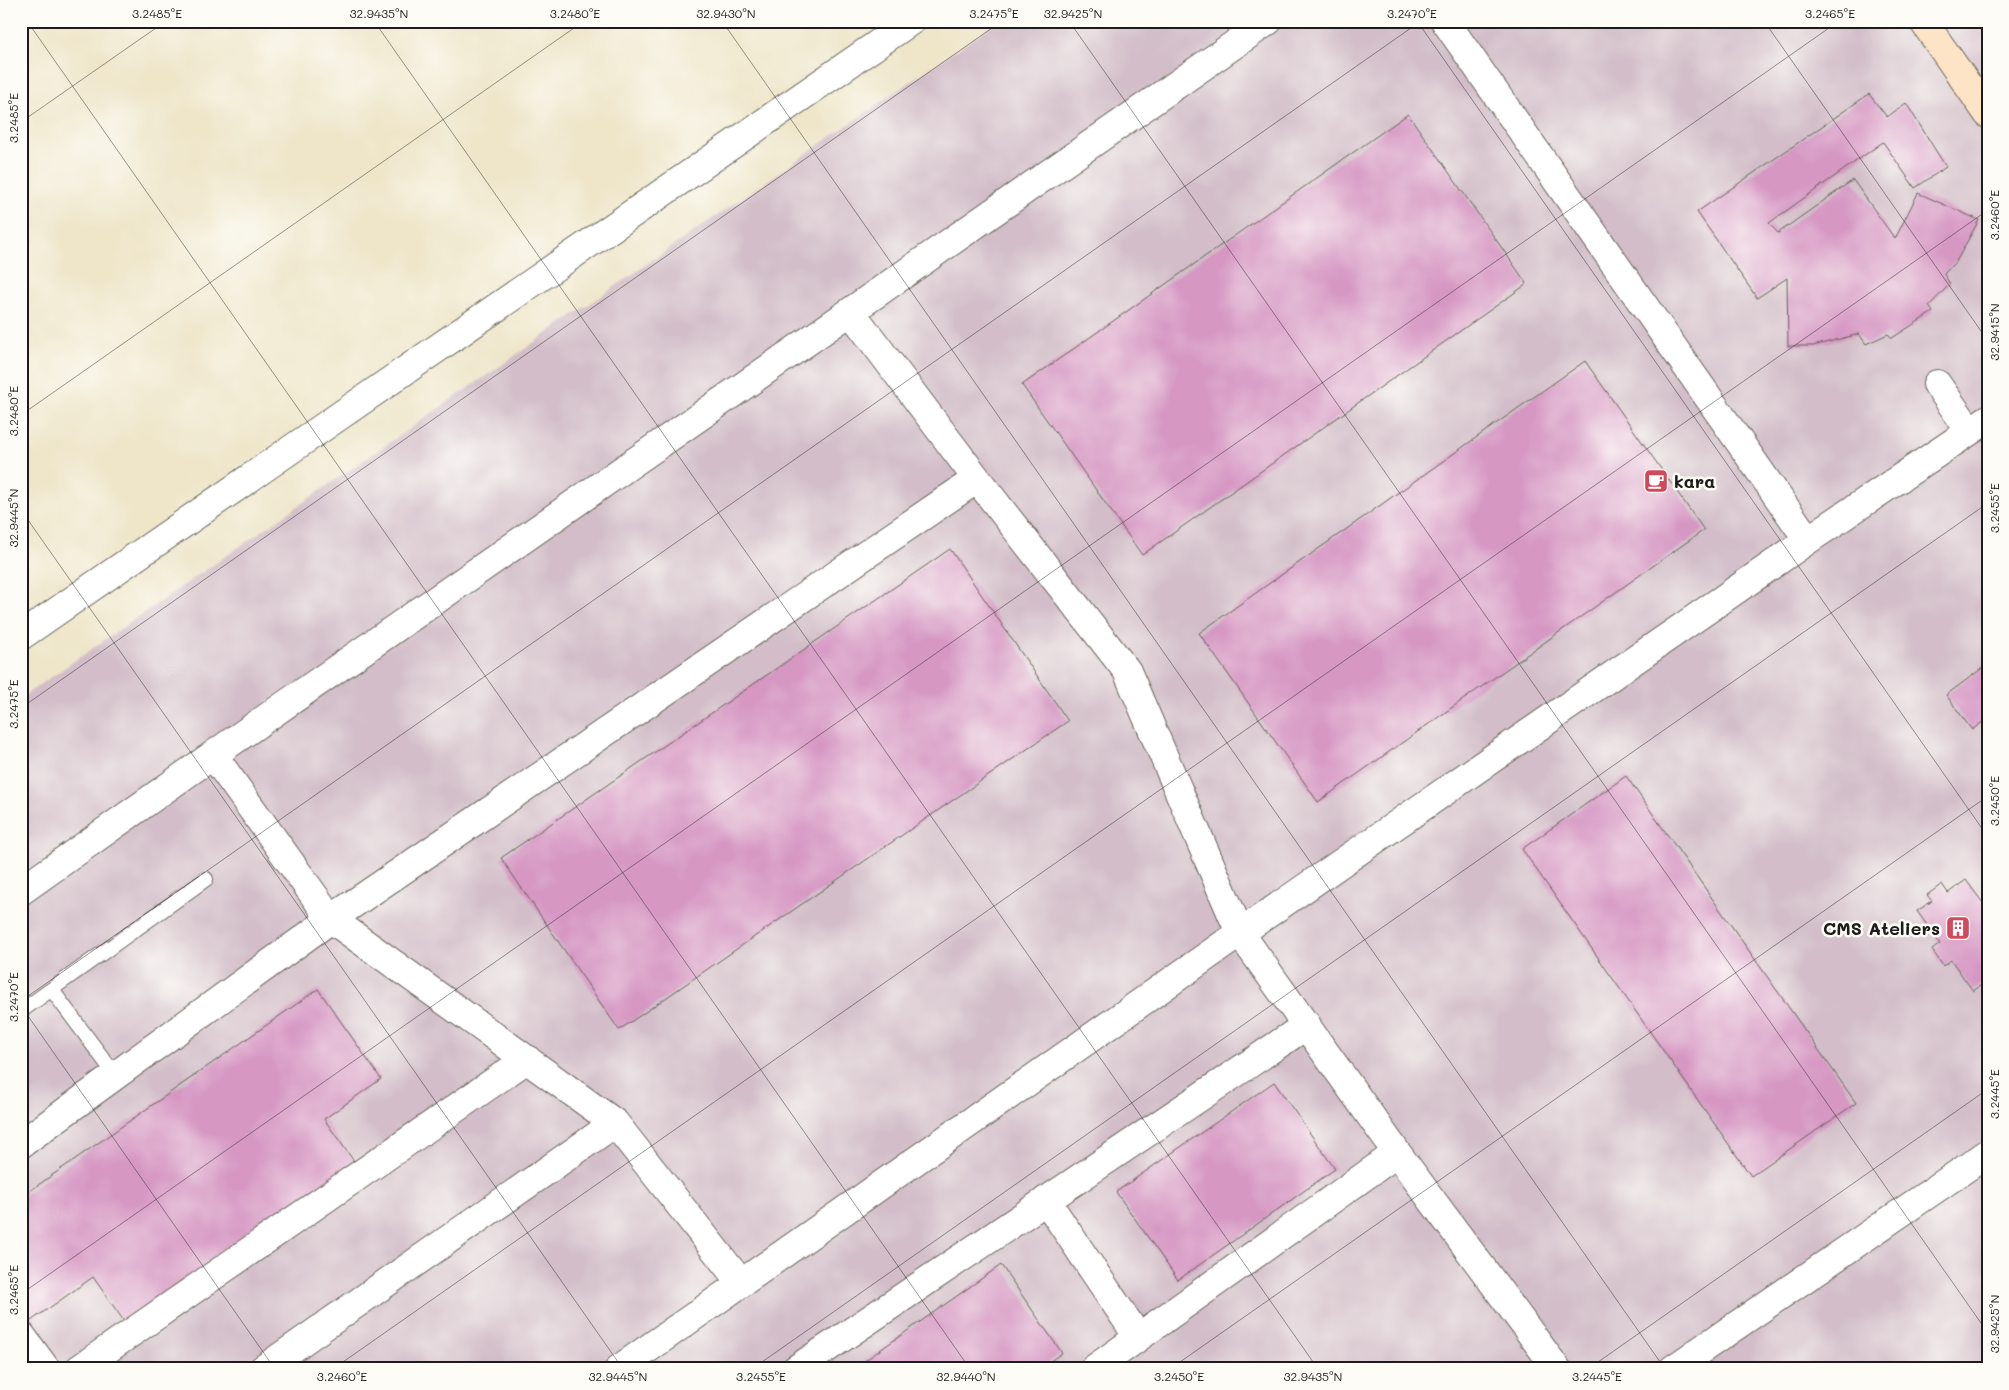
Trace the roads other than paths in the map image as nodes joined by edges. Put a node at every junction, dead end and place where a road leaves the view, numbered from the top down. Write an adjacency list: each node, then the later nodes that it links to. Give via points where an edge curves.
1 (910, 21): 11 (street)
2 (1268, 21): 6 (street)
3 (1445, 21): 10 (street)
4 (1924, 21): 5 (street)
5 (1988, 114)
6 (851, 312): 9 (street); 12 (street)
7 (1937, 384): 8 (street)
8 (1979, 425): 10 (street)
9 (977, 479): 15 (street); 16 (street, via 1127,671)
10 (1808, 540): 16 (street)
11 (21, 636)
12 (213, 754): 14 (street); 15 (street)
13 (206, 879): 17 (lane)
14 (21, 891)
15 (330, 920): 20 (street); 21 (street)
16 (1240, 933): 19 (street); 27 (street)
17 (52, 990): 18 (lane); 21 (lane)
18 (21, 1011)
19 (1307, 1025): 24 (street); 26 (street)
20 (527, 1060): 22 (street); 31 (street)
21 (116, 1076): 23 (street)
22 (615, 1123): 27 (street); 32 (street)
23 (21, 1144)
24 (1397, 1153): 29 (street); 36 (street)
25 (1988, 1153): 37 (street)
26 (1046, 1200): 29 (street); 34 (street)
27 (741, 1283): 33 (street)
28 (21, 1335): 30 (street)
29 (1138, 1337): 35 (street)
30 (46, 1369)
31 (79, 1369)
32 (263, 1369)
33 (619, 1369)
34 (796, 1369)
35 (1094, 1369)
36 (1557, 1369)
37 (1673, 1369)

